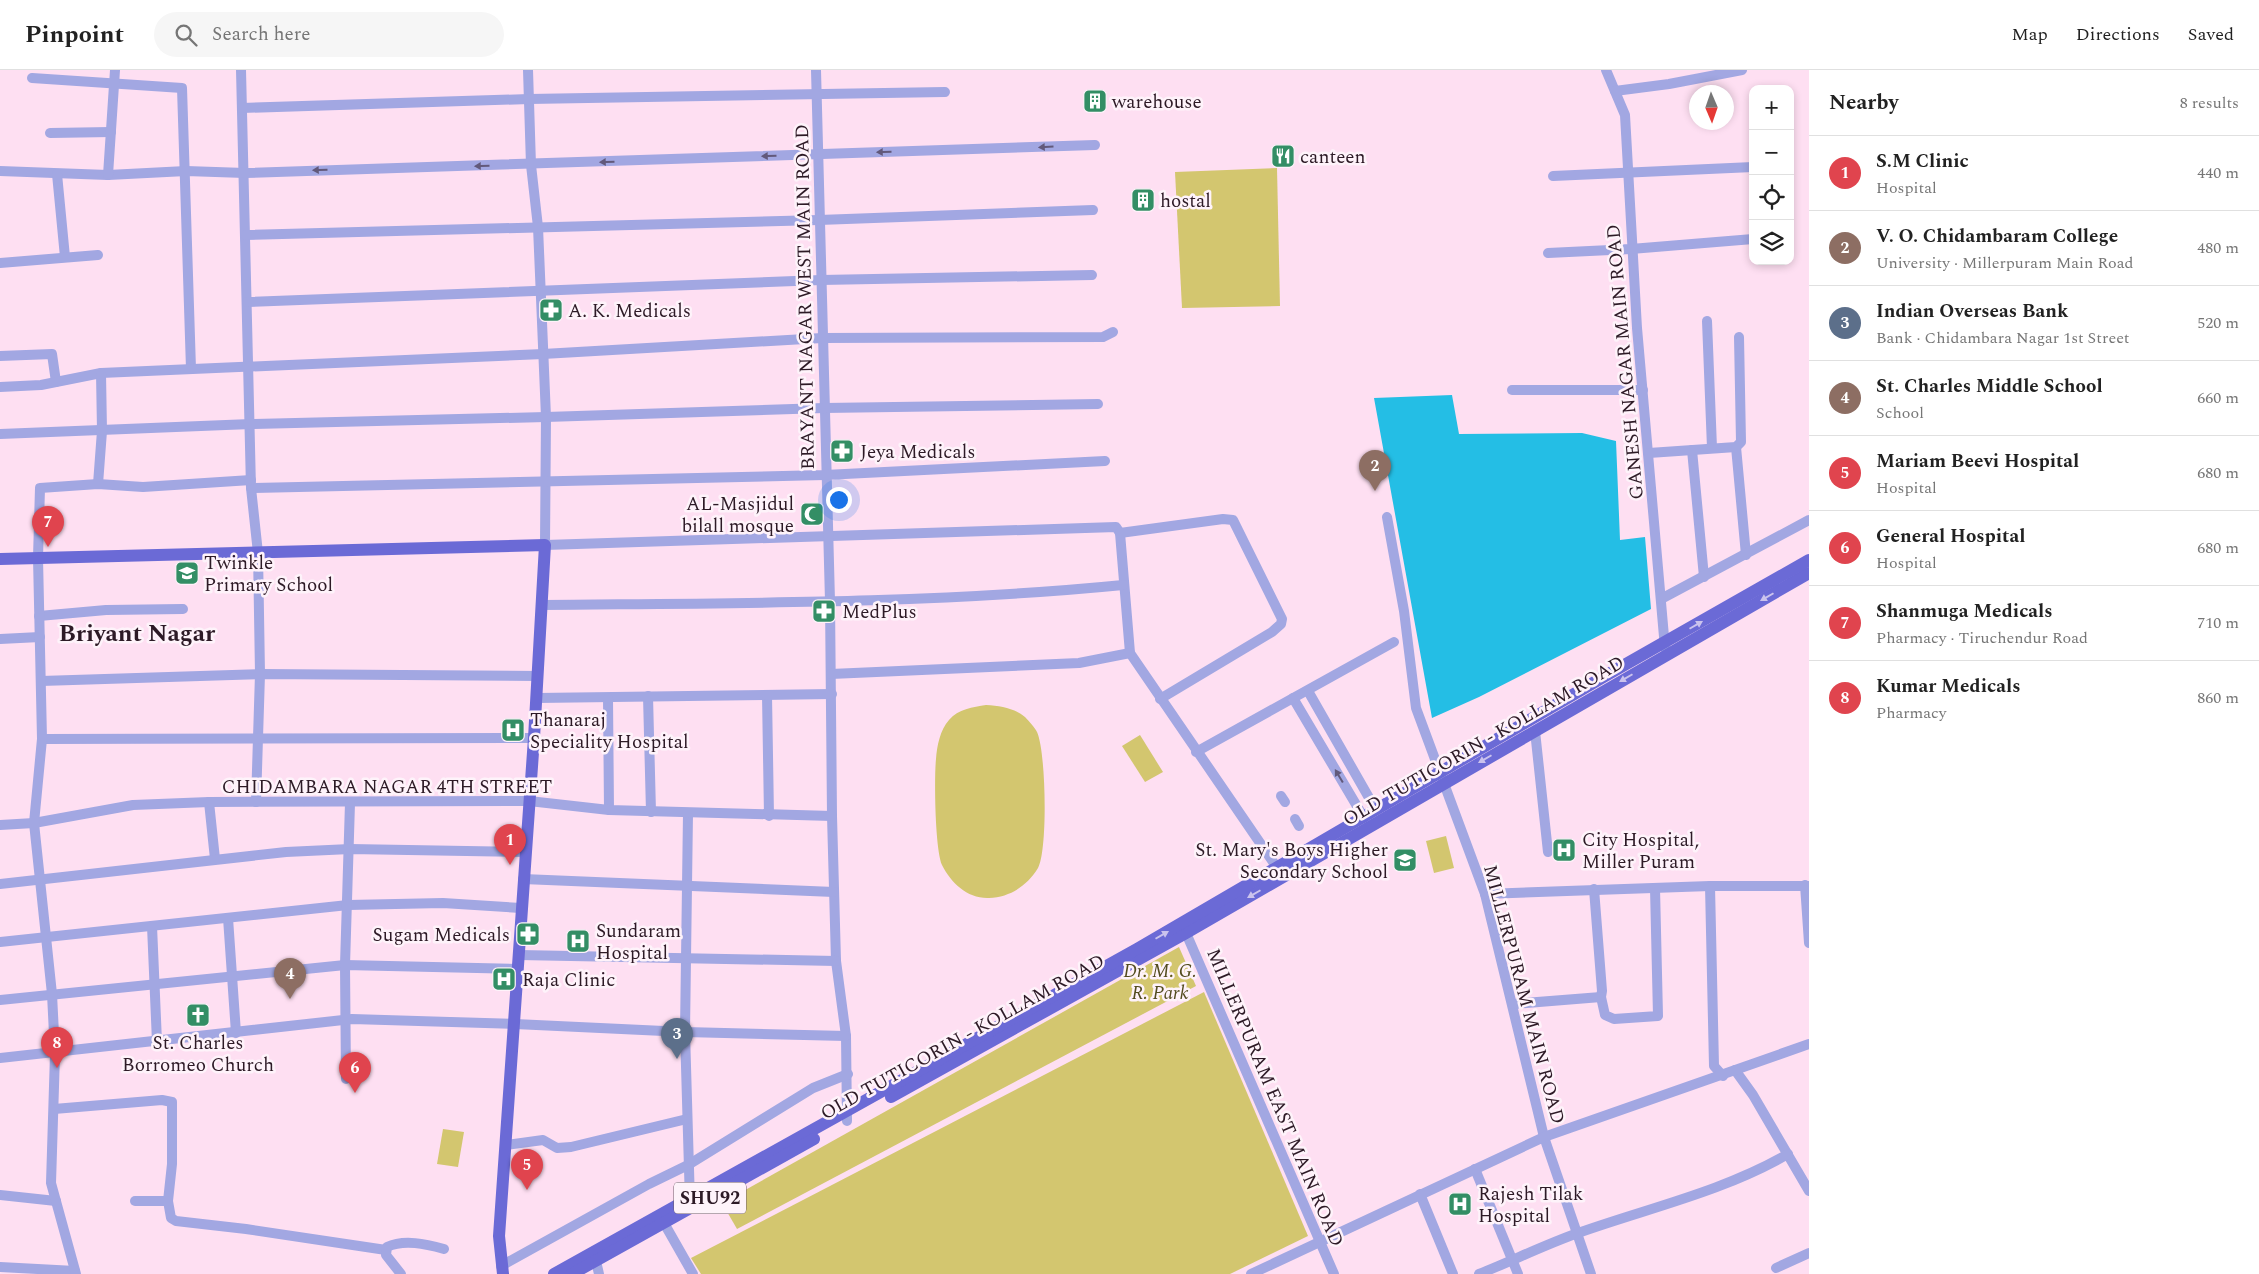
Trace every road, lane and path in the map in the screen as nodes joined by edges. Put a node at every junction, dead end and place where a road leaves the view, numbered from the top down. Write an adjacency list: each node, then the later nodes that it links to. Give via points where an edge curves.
1 (115, 70): 8 (street)
2 (241, 70): 13 (street)
3 (528, 70): 12 (street)
4 (816, 70): 11 (street, BRAYANT NAGAR WEST MAIN ROAD)
5 (1606, 70): 9 (street, GANESH NAGAR MAIN ROAD)
6 (1742, 70): 9 (street)
7 (32, 78): 8 (street)
8 (114, 82): 14 (street); 21 (street, via 182,88)
9 (1615, 91): 22 (street, GANESH NAGAR MAIN ROAD, via 1625,115)
10 (945, 92): 11 (street)
11 (816, 93): 12 (street); 17 (street, BRAYANT NAGAR WEST MAIN ROAD)
12 (529, 99): 13 (street); 18 (street)
13 (242, 108): 23 (street)
14 (111, 132): 15 (street); 25 (street)
15 (50, 133)
16 (1095, 145): 17 (street, one-way to 17)
17 (818, 154): 18 (street, one-way to 18); 28 (street, BRAYANT NAGAR WEST MAIN ROAD)
18 (531, 164): 23 (street, one-way to 23); 29 (street)
19 (1749, 167): 22 (street)
20 (0, 171): 24 (street)
21 (186, 172): 23 (street); 25 (street); 48 (street)
22 (1627, 172): 26 (street); 32 (street, GANESH NAGAR MAIN ROAD)
23 (245, 173): 30 (street)
24 (57, 174): 25 (street); 35 (street)
25 (108, 175)
26 (1553, 176)
27 (1093, 210): 28 (street)
28 (819, 220): 29 (street); 38 (street, BRAYANT NAGAR WEST MAIN ROAD)
29 (538, 227): 30 (street); 39 (street)
30 (246, 235): 40 (street)
31 (1749, 239): 32 (street)
32 (1631, 249): 33 (street); 53 (street, GANESH NAGAR MAIN ROAD)
33 (1548, 253)
34 (98, 255): 35 (street)
35 (65, 257): 36 (street)
36 (0, 263)
37 (1092, 275): 38 (street)
38 (821, 280): 39 (street); 44 (street, BRAYANT NAGAR WEST MAIN ROAD)
39 (541, 290): 40 (street); 45 (street)
40 (247, 302): 47 (street)
41 (1707, 321): 61 (street)
42 (1113, 332): 44 (street, via 1103,337)
43 (1739, 337): 60 (street, via 1741,442)
44 (822, 338): 45 (street); 55 (street, BRAYANT NAGAR WEST MAIN ROAD)
45 (543, 354): 47 (street); 56 (street)
46 (0, 356): 50 (street, via 52,354)
47 (248, 366): 48 (street); 57 (street)
48 (191, 369): 49 (street)
49 (101, 373): 50 (street); 58 (street)
50 (56, 382): 51 (street)
51 (0, 387)
52 (1512, 390): 53 (street)
53 (1643, 390): 63 (street, GANESH NAGAR MAIN ROAD)
54 (1098, 404): 55 (street)
55 (824, 408): 56 (street); 65 (street, BRAYANT NAGAR WEST MAIN ROAD)
56 (546, 417): 57 (street); 66 (street)
57 (251, 424): 58 (street); 68 (street)
58 (102, 431): 59 (street); 67 (street)
59 (0, 434)
60 (1736, 447): 61 (street); 75 (street)
61 (1712, 448): 62 (street)
62 (1692, 450): 63 (street); 80 (street)
63 (1649, 453): 82 (street, GANESH NAGAR MAIN ROAD)
64 (1105, 461): 65 (street)
65 (825, 474): 66 (street); 72 (street, BRAYANT NAGAR WEST MAIN ROAD)
66 (545, 480): 68 (street); 73 (street)
67 (98, 484): 68 (street, via 143,487); 76 (street, via 40,488)
68 (251, 484): 74 (street)
69 (1386, 517): 109 (street, MILLERPURAM MAIN ROAD, via 1404,611 1416,708)
70 (1809, 520): 75 (street)
71 (1120, 533): 72 (street, via 1116,527); 81 (street); 102 (street, via 1233,520 1282,619 1272,632)
72 (828, 535): 73 (street); 83 (street, BRAYANT NAGAR WEST MAIN ROAD)
73 (545, 545): 74 (main road); 84 (main road)
74 (258, 553): 76 (main road); 92 (street)
75 (1746, 555): 80 (street)
76 (38, 558): 77 (main road); 86 (street)
77 (0, 559)
78 (1809, 560): 90 (main road, one-way to 78)
79 (1809, 572): 90 (main road, OLD TUTICORIN - KOLLAM ROAD / SHU92, one-way to 90)
80 (1704, 577): 82 (street)
81 (1123, 585): 83 (street, via 960,598); 91 (street)
82 (1661, 599): 90 (street, GANESH NAGAR MAIN ROAD)
83 (830, 601): 84 (street); 93 (street, BRAYANT NAGAR WEST MAIN ROAD)
84 (542, 605): 94 (main road)
85 (183, 608): 86 (street)
86 (39, 616): 87 (street)
87 (40, 637): 88 (street); 95 (street)
88 (0, 638)
89 (1394, 642): 96 (street)
90 (1665, 649): 104 (main road, OLD TUTICORIN - KOLLAM ROAD / SHU92, one-way to 104); 109 (main road)
91 (1130, 653): 93 (street, via 1079,663); 102 (street)
92 (260, 674): 94 (street); 95 (street); 107 (street)
93 (831, 674): 97 (street, BRAYANT NAGAR WEST MAIN ROAD)
94 (538, 676): 100 (main road)
95 (41, 681): 106 (street)
96 (1308, 691): 103 (street); 115 (street)
97 (832, 694): 98 (street); 119 (street, BRAYANT NAGAR WEST MAIN ROAD)
98 (767, 695): 99 (street); 118 (street)
99 (648, 696): 101 (street); 116 (street)
100 (537, 698): 101 (street); 105 (main road)
101 (608, 698): 114 (street)
102 (1160, 698): 108 (street)
103 (1293, 698): 108 (street); 120 (street, one-way to 103)
104 (1534, 731): 109 (main road, OLD TUTICORIN - KOLLAM ROAD / SHU92, one-way to 109); 125 (street)
105 (534, 738): 107 (street); 110 (main road)
106 (42, 739): 107 (street); 121 (street)
107 (258, 739): 112 (street)
108 (1196, 752): 127 (street)
109 (1442, 778): 115 (main road); 127 (main road, OLD TUTICORIN - KOLLAM ROAD / SHU92); 137 (street, MILLERPURAM MAIN ROAD)
110 (529, 800): 113 (street, CHIDAMBARA NAGAR 4TH STREET); 114 (street, CHIDAMBARA NAGAR 4TH STREET); 124 (main road)
111 (210, 802): 112 (street, CHIDAMBARA NAGAR 4TH STREET); 121 (street, CHIDAMBARA NAGAR 4TH STREET, via 133,805); 126 (street)
112 (256, 802): 113 (street, CHIDAMBARA NAGAR 4TH STREET)
113 (350, 803): 123 (street)
114 (609, 810): 116 (street, CHIDAMBARA NAGAR 4TH STREET)
115 (1376, 810): 120 (main road)
116 (651, 812): 117 (street, CHIDAMBARA NAGAR 4TH STREET)
117 (688, 813): 118 (street, CHIDAMBARA NAGAR 4TH STREET); 132 (street)
118 (770, 816): 119 (street, CHIDAMBARA NAGAR 4TH STREET)
119 (832, 816): 136 (street, BRAYANT NAGAR WEST MAIN ROAD)
120 (1364, 818): 127 (main road)
121 (34, 823): 122 (street, CHIDAMBARA NAGAR 4TH STREET); 129 (street)
122 (0, 825)
123 (350, 850): 124 (street); 126 (street); 138 (street)
124 (525, 852): 128 (main road)
125 (1548, 852)
126 (215, 858): 129 (street)
127 (1280, 872): 142 (main road, OLD TUTICORIN - KOLLAM ROAD / SHU92, one-way to 142); 171 (main road, one-way to 127, via 1137,949)
128 (523, 879): 132 (street); 139 (main road)
129 (42, 880): 130 (street); 143 (street)
130 (0, 884)
131 (1710, 886): 133 (street); 134 (street); 168 (street, via 1714,1066)
132 (686, 887): 136 (street); 147 (street)
133 (1655, 888): 135 (street); 154 (street, via 1658,1016 1614,1019 1605,1015)
134 (1808, 888): 145 (street)
135 (1594, 889): 137 (street); 154 (street)
136 (834, 892): 148 (street, BRAYANT NAGAR WEST MAIN ROAD)
137 (1485, 894): 156 (street, MILLERPURAM MAIN ROAD)
138 (348, 905): 139 (street, via 443,903); 140 (street); 149 (street)
139 (521, 908): 146 (main road)
140 (228, 918): 141 (street); 151 (street)
141 (152, 926): 143 (street); 152 (street)
142 (1186, 933): 171 (main road, OLD TUTICORIN - KOLLAM ROAD / SHU92); 187 (street, MILLERPURAM EAST MAIN ROAD)
143 (47, 937): 144 (street); 153 (street)
144 (0, 942)
145 (1809, 943)
146 (519, 955): 147 (street); 150 (main road)
147 (685, 958): 148 (street); 159 (street)
148 (836, 961): 161 (street, BRAYANT NAGAR WEST MAIN ROAD)
149 (345, 966): 150 (street); 151 (street); 157 (street)
150 (517, 969): 158 (main road)
151 (233, 976): 152 (street); 160 (street)
152 (156, 984): 153 (street); 162 (street)
153 (52, 994): 155 (street); 164 (street)
154 (1601, 997): 156 (street)
155 (0, 1000)
156 (1513, 1004): 173 (street, MILLERPURAM MAIN ROAD)
157 (345, 1020): 158 (street); 160 (street); 169 (street)
158 (515, 1024): 159 (street); 174 (main road)
159 (685, 1032): 161 (street); 172 (street)
160 (236, 1033): 162 (street)
161 (846, 1036): 167 (street, BRAYANT NAGAR WEST MAIN ROAD)
162 (157, 1042): 164 (street)
163 (1809, 1044): 166 (street)
164 (55, 1054): 165 (street); 170 (street)
165 (0, 1058)
166 (1734, 1070): 168 (street); 175 (street)
167 (848, 1074): 171 (street, BRAYANT NAGAR WEST MAIN ROAD); 176 (street, via 813,1088)
168 (1723, 1076): 173 (street)
169 (346, 1079)
170 (54, 1109): 181 (street, via 51,1183); 183 (street, via 162,1100 172,1102 172,1164)
171 (846, 1117): 184 (main road, OLD TUTICORIN - KOLLAM ROAD / SHU92)
172 (687, 1119): 174 (street, via 571,1147 557,1148 543,1140); 176 (street)
173 (1544, 1137): 177 (street); 186 (street, MILLERPURAM MAIN ROAD)
174 (506, 1145): 195 (main road, via 499,1236)
175 (1788, 1154): 178 (street); 186 (street, via 1759,1171 1675,1203)
176 (688, 1165): 184 (street); 195 (street, via 649,1184)
177 (1475, 1169): 179 (street); 192 (street)
178 (1809, 1191)
179 (1420, 1194): 187 (street); 204 (street)
180 (0, 1195): 181 (street)
181 (56, 1201): 196 (street)
182 (135, 1201): 183 (street)
183 (168, 1201): 188 (street, via 171,1218 176,1221)
184 (690, 1204): 185 (main road, OLD TUTICORIN - KOLLAM ROAD / SHU92); 198 (main road)
185 (664, 1223): 191 (main road, OLD TUTICORIN - KOLLAM ROAD / SHU92); 201 (street)
186 (1577, 1233): 192 (street); 207 (street, MILLERPURAM MAIN ROAD)
187 (1319, 1240): 202 (street); 203 (street, MILLERPURAM EAST MAIN ROAD)
188 (386, 1250): 189 (street, via 395,1244 425,1244); 197 (street, via 386,1255)
189 (444, 1250)
190 (1809, 1253): 194 (street)
191 (596, 1261): 199 (main road, OLD TUTICORIN - KOLLAM ROAD / SHU92); 200 (street)
192 (1513, 1261): 205 (street); 206 (street)
193 (0, 1267): 196 (street)
194 (1776, 1268)
195 (502, 1270)
196 (75, 1272)
197 (401, 1274)
198 (554, 1274)
199 (572, 1274)
200 (600, 1274)
201 (693, 1274)
202 (1251, 1274)
203 (1334, 1274)
204 (1453, 1274)
205 (1479, 1274)
206 (1518, 1274)
207 (1591, 1274)

